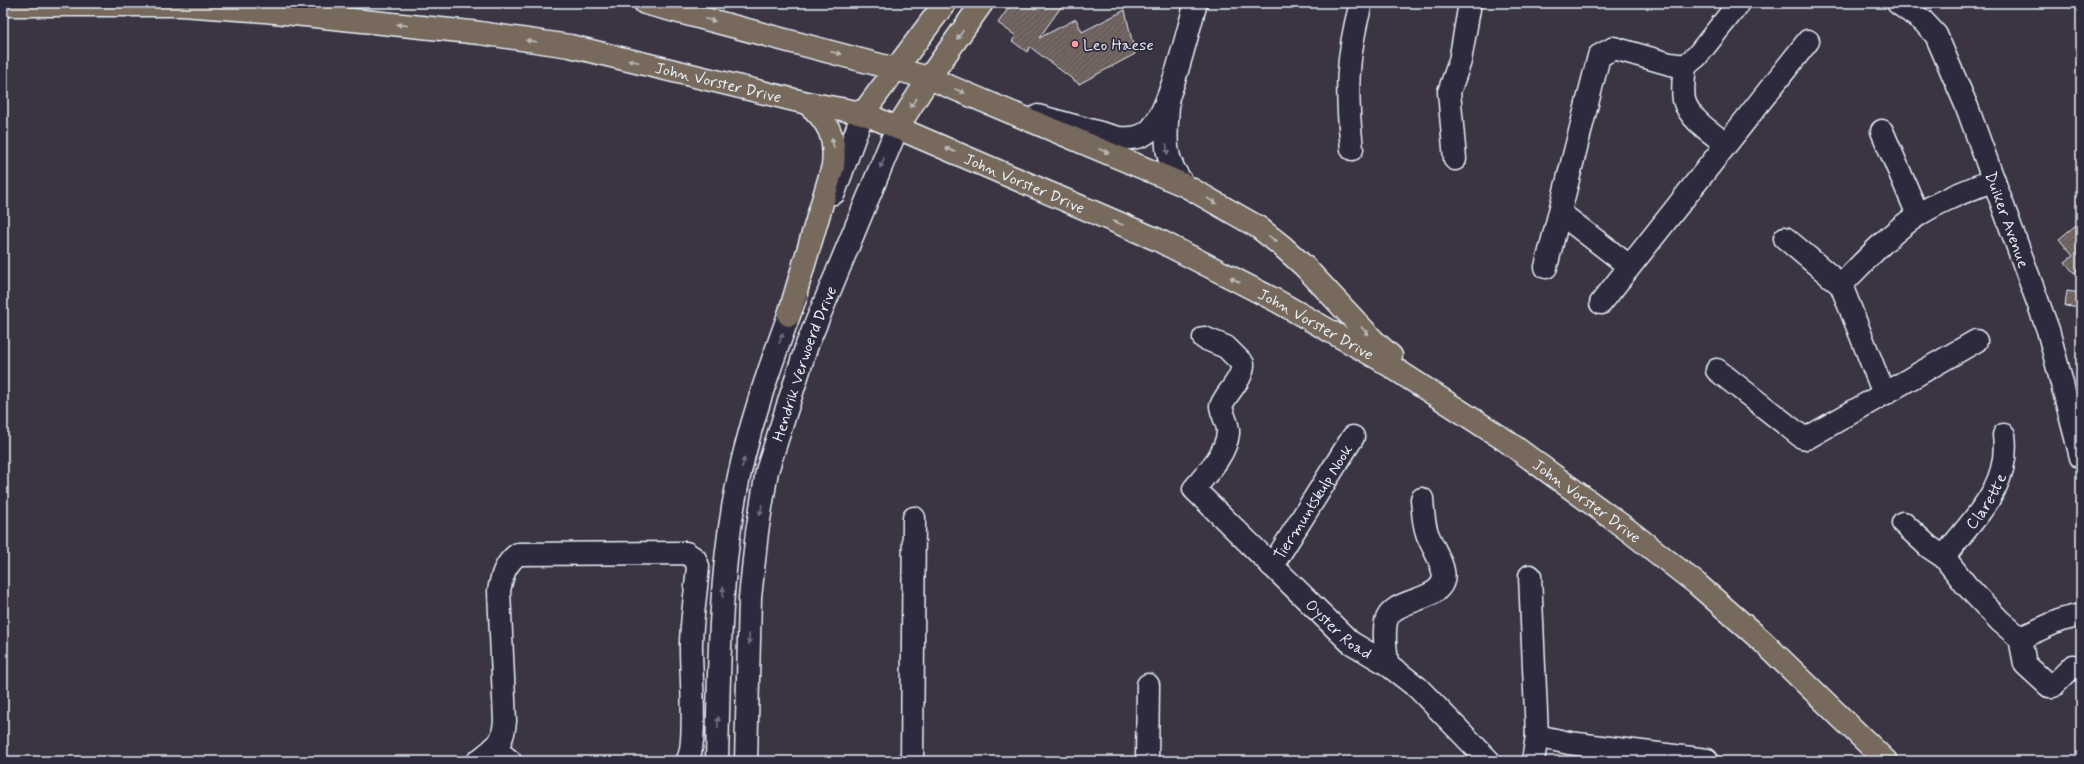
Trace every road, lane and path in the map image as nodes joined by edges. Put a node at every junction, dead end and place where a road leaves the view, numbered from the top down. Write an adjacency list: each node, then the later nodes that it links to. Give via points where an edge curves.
1 (645, 3): 12 (main road, John Vorster Drive, one-way to 12)
2 (945, 3): 12 (main road, Hendrik Verwoerd Drive)
3 (982, 3): 13 (main road, Hendrik Verwoerd Drive, one-way to 13)
4 (1196, 3): 14 (street)
5 (1361, 3): 21 (street, via 1349,54 1347,102)
6 (1470, 3): 22 (street, via 1460,61 1449,92)
7 (1739, 3): 11 (street, via 1697,56)
8 (1898, 3): 23 (street, Duiker Avenue, via 1923,21 1936,35 1967,107)
9 (3, 5): 15 (main road, John Vorster Drive, one-way to 9, via 570,46 480,33 265,11 181,6)
10 (1808, 41): 20 (street)
11 (1684, 66): 20 (street, via 1684,99 1688,109 1694,118); 25 (street, via 1614,48 1599,56)
12 (896, 68): 13 (main road, John Vorster Drive); 17 (main road, Hendrik Verwoerd Drive)
13 (929, 78): 16 (main road, John Vorster Drive, one-way to 16); 18 (main road, Hendrik Verwoerd Drive, one-way to 18)
14 (1168, 96): 16 (street, via 1152,128 1141,136 1129,139); 24 (street, one-way to 24, via 1167,156 1174,173)
15 (807, 103): 17 (main road, John Vorster Drive); 32 (main road, one-way to 15, via 833,166 833,141 824,120)
16 (990, 103): 24 (main road, John Vorster Drive, one-way to 24)
17 (864, 113): 18 (main road, John Vorster Drive); 32 (street, Hendrik Verwoerd Drive)
18 (897, 128): 56 (street, Hendrik Verwoerd Drive, one-way to 56, via 807,345 767,471 750,598); 61 (main road, John Vorster Drive, one-way to 18, via 1762,641 1697,584 1505,440 1382,360 1277,301 1158,240)
19 (1882, 131): 26 (street)
20 (1726, 144): 29 (street)
21 (1352, 149)
22 (1454, 159)
23 (1994, 180): 26 (street); 39 (street, Duiker Avenue, via 2048,330)
24 (1184, 185): 62 (main road, John Vorster Drive, one-way to 62, via 1258,228 1282,246 1305,267 1374,342 1389,354 1509,433 1582,485 1703,579 1822,687)
25 (1560, 213): 28 (street); 29 (street)
26 (1918, 215): 30 (street)
27 (1785, 238): 30 (street)
28 (1546, 266)
29 (1629, 266): 31 (street)
30 (1841, 285): 36 (street)
31 (1601, 302)
32 (789, 315): 55 (street, Hendrik Verwoerd Drive, one-way to 32, via 724,568 734,501 755,416)
33 (1204, 338): 44 (street, Oyster Road, via 1226,347 1243,364 1243,372 1221,406 1228,432 1225,443 1211,468 1194,489)
34 (1976, 341): 36 (street)
35 (1717, 370): 36 (street, via 1806,438)
36 (1884, 394)
37 (2004, 435): 43 (street, Clarette, via 2005,453 1994,493)
38 (1353, 437): 44 (street, Tiermuntskulp Nook)
39 (2081, 457)
40 (1422, 499): 48 (street, via 1426,532 1444,575 1443,581 1436,590 1402,606 1388,616 1385,628)
41 (914, 518): 57 (street)
42 (1903, 523): 43 (street)
43 (1944, 557): 47 (street, via 1966,585)
44 (1272, 566): 48 (street, Oyster Road, via 1350,642)
45 (1530, 576): 51 (street)
46 (2081, 615): 47 (street, via 2061,620)
47 (2020, 638): 49 (street, via 2025,664 2051,687)
48 (1387, 664): 59 (street, Oyster Road, via 1418,688)
49 (2073, 666)
50 (1148, 685): 58 (street)
51 (1537, 736): 53 (street, via 1569,743); 60 (street)
52 (494, 757): 54 (street, via 504,736 499,591 503,572 509,560 518,554 686,553 695,559 698,566 691,642 692,736)
53 (1707, 760)
54 (687, 761)
55 (717, 761)
56 (746, 761)
57 (912, 761)
58 (1147, 761)
59 (1489, 761)
60 (1533, 761)
61 (1886, 761)
62 (1897, 761)

